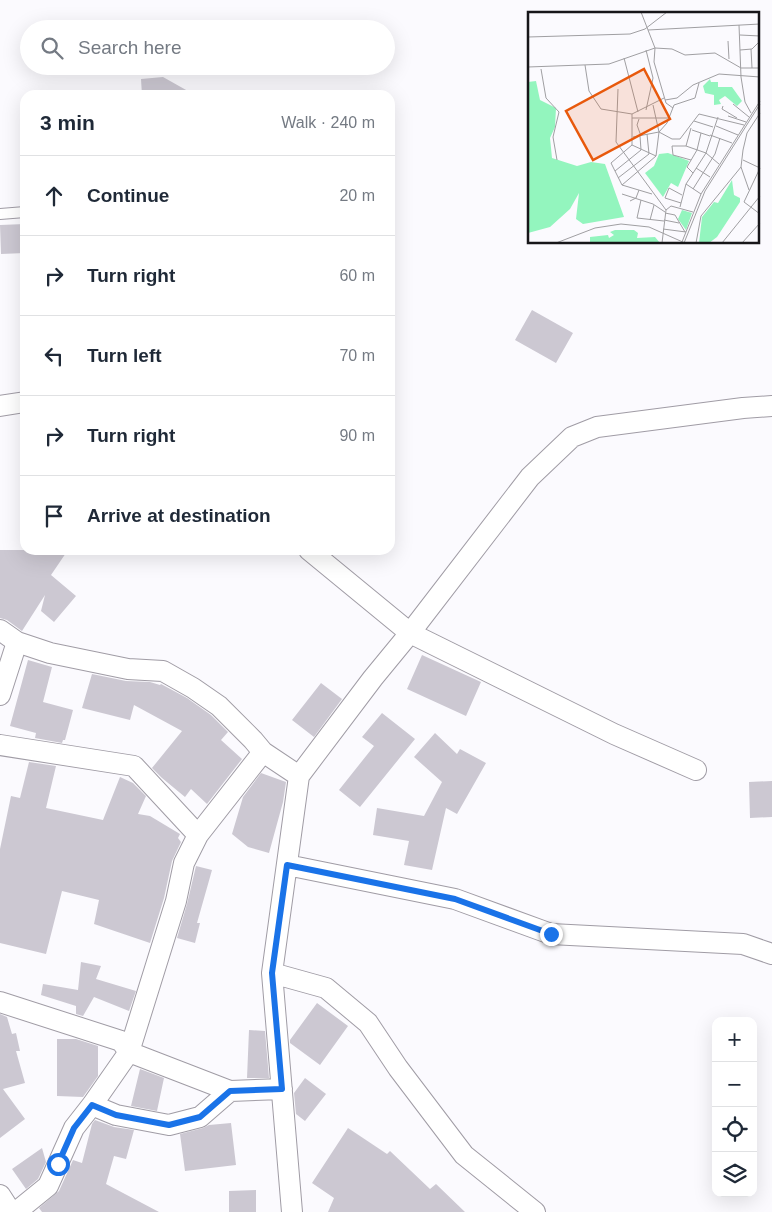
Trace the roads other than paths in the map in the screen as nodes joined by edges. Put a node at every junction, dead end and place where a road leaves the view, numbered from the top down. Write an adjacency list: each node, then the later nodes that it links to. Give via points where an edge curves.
1 (20, 212): 2 (lane)
2 (0, 214)
3 (20, 403): 4 (street)
4 (0, 406)
5 (772, 406): 8 (street, via 597,427 572,437 530,477)
6 (315, 555): 8 (street)
7 (0, 630): 9 (street)
8 (410, 633): 13 (street, via 614,734); 14 (street)
9 (17, 642): 10 (street); 12 (street, via 50,653 128,669 163,671 219,706)
10 (0, 696)
11 (0, 745): 15 (street, via 134,766)
12 (263, 752): 14 (street); 15 (street)
13 (696, 770)
14 (299, 776): 16 (street)
15 (198, 835): 20 (street, via 184,863 176,901)
16 (287, 865): 17 (street, via 455,899 551,934 743,944); 18 (street)
17 (772, 954)
18 (272, 973): 21 (street); 28 (street, via 326,988 368,1023 464,1155)
19 (0, 1002): 20 (street, via 121,1040)
20 (129, 1052): 22 (street); 23 (street)
21 (282, 1089): 22 (street); 27 (street)
22 (230, 1091): 23 (street, via 200,1117 169,1125 116,1115)
23 (92, 1105): 26 (street, via 74,1128 48,1186)
24 (0, 1195): 25 (street)
25 (11, 1212)
26 (16, 1212)
27 (292, 1212)
28 (535, 1212)

